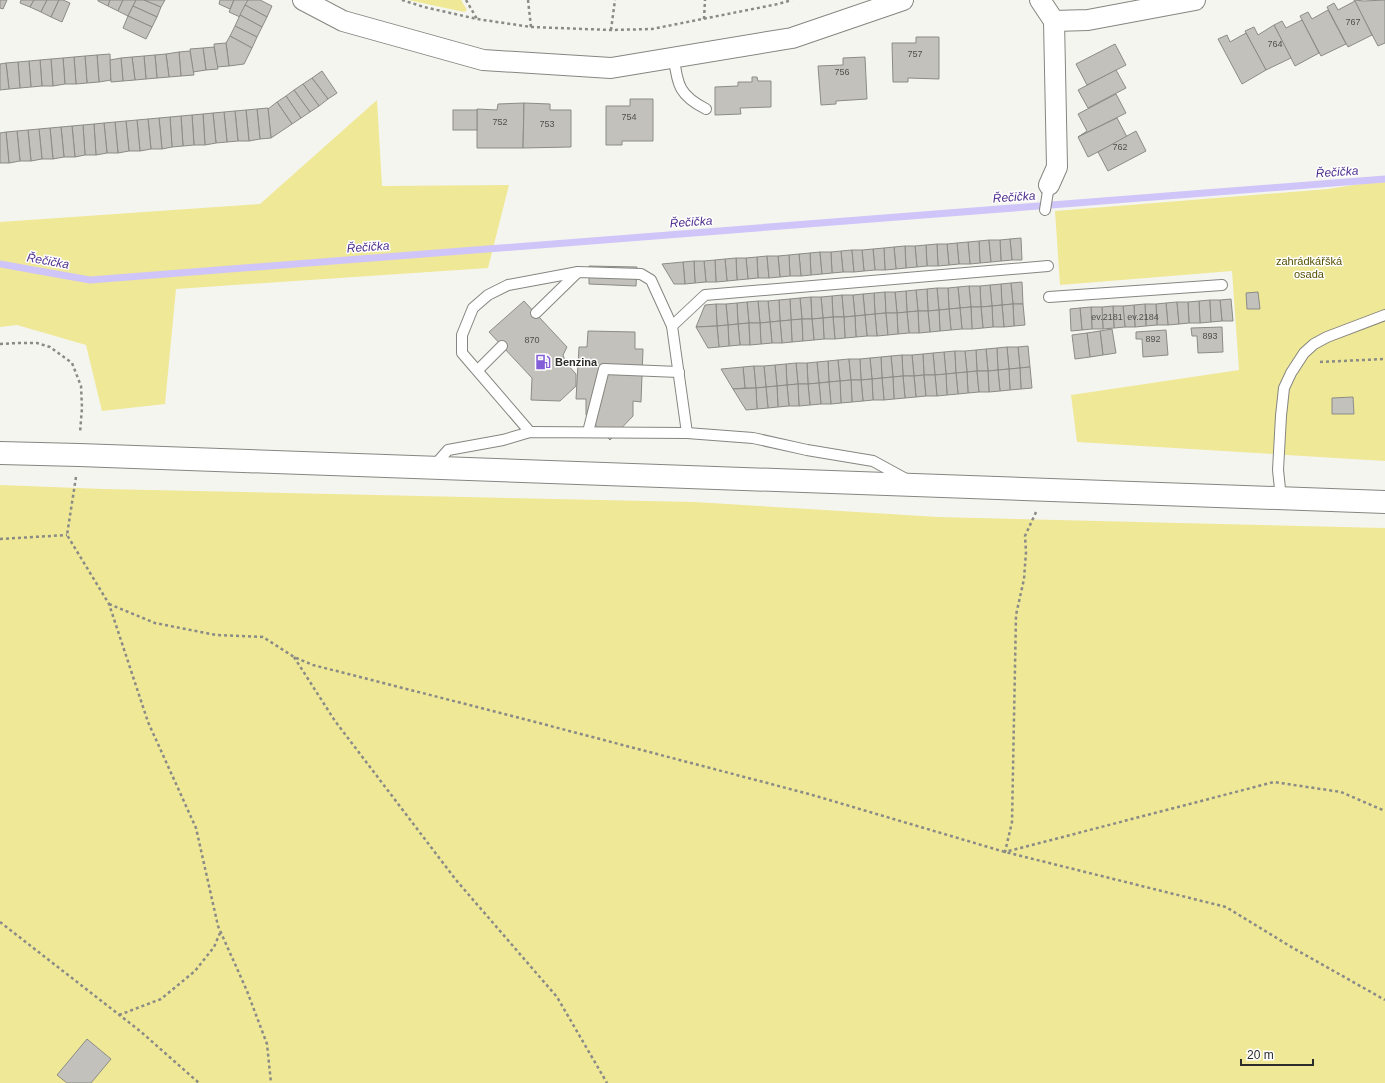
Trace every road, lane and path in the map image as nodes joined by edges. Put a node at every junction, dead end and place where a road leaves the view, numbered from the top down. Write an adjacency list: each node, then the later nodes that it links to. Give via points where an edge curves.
1 (303, 0): 17 (street, via 343,21 483,60 611,68)
2 (402, 0): 12 (path)
3 (466, 0): 12 (path)
4 (528, 0): 15 (path)
5 (615, 0): 16 (path)
6 (705, 0): 13 (path)
7 (792, 0): 11 (path)
8 (903, 0): 17 (street, via 792,38)
9 (1040, 0): 14 (street)
10 (1195, 0): 14 (street, via 1088,20)
11 (786, 1): 13 (path)
12 (477, 19): 15 (path)
13 (704, 19): 16 (path, via 652,29)
14 (1054, 21): 19 (street, via 1057,167)
15 (531, 26): 16 (path)
16 (611, 30)
17 (674, 58): 18 (lane, via 676,78 688,98)
18 (706, 109)
19 (1049, 185): 20 (lane)
20 (1045, 210)
21 (1048, 266): 27 (lane, via 704,295)
22 (578, 272): 25 (lane); 27 (lane, via 641,274 651,280); 32 (lane, via 508,285 488,295 473,308 462,335 462,353)
23 (1222, 285): 24 (lane)
24 (1049, 297)
25 (536, 313)
26 (1385, 315): 31 (lane, via 1327,337 1314,344)
27 (672, 326): 33 (lane)
28 (0, 344): 38 (path, via 37,343 50,347 72,362 81,386)
29 (502, 346): 32 (lane)
30 (1385, 359): 31 (path)
31 (1297, 362): 42 (lane, via 1284,388 1278,470)
32 (478, 370): 34 (lane)
33 (679, 372): 35 (lane, via 604,369); 36 (lane)
34 (530, 432): 35 (lane); 39 (lane, via 503,440 448,450)
35 (588, 432): 36 (lane)
36 (687, 433): 40 (lane, via 754,438 873,462)
37 (0, 453): 38 (main road)
38 (79, 455): 39 (main road); 44 (path)
39 (433, 468): 40 (main road)
40 (916, 485): 41 (main road)
41 (1040, 490): 42 (main road); 49 (path, via 1036,515 1025,536 1024,579 1016,615 1012,822)
42 (1281, 498): 43 (main road)
43 (1385, 502)
44 (67, 535): 45 (path); 46 (path)
45 (0, 539)
46 (109, 604): 47 (path, via 155,623 216,635 263,637); 51 (path, via 148,722 196,828)
47 (294, 657): 49 (path, via 313,665 809,794); 56 (path, via 334,721 456,880 557,997)
48 (1385, 811): 49 (path, via 1341,792 1274,782)
49 (1005, 852): 52 (path, via 1226,907)
50 (0, 922): 53 (path)
51 (221, 932): 53 (path, via 214,947 195,971 161,999); 55 (path, via 267,1044)
52 (1385, 1000)
53 (119, 1015): 54 (path)
54 (199, 1083)
55 (271, 1083)
56 (607, 1083)

